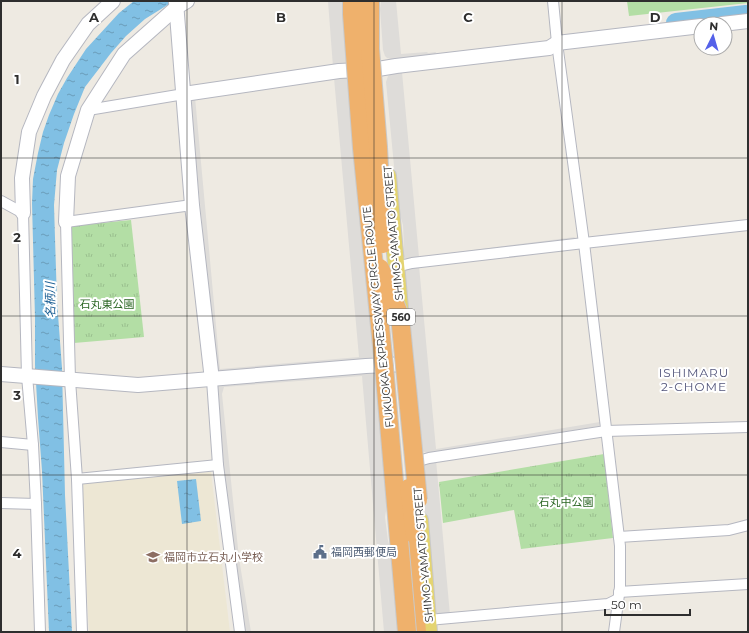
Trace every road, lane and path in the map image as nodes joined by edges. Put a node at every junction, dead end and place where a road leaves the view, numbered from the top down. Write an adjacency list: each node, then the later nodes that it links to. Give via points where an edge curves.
1 (113, 1): 16 (street, via 88,24 63,60 44,96 29,132 22,178)
2 (352, 1): 11 (main road, SHIMO-YAMATO STREET / 560); 20 (highway, FUKUOKA EXPRESSWAY CIRCLE ROUTE, bridge, via 362,148)
3 (371, 1): 10 (main road, SHIMO-YAMATO STREET / 560); 22 (highway, FUKUOKA EXPRESSWAY CIRCLE ROUTE, bridge, via 370,49)
4 (553, 1): 9 (street)
5 (179, 3): 12 (street); 13 (street, via 124,54)
6 (748, 21): 7 (street)
7 (733, 23)
8 (693, 27): 9 (street)
9 (557, 43): 10 (street, via 549,48); 19 (street)
10 (378, 69): 11 (street); 21 (main road, SHIMO-YAMATO STREET / 560)
11 (358, 70): 12 (street); 22 (main road, SHIMO-YAMATO STREET / 560)
12 (184, 94): 13 (street); 15 (street)
13 (88, 110): 17 (street, via 68,176)
14 (1, 201): 16 (street)
15 (192, 205): 17 (street); 26 (street)
16 (23, 213): 24 (street)
17 (66, 222): 25 (street)
18 (748, 225): 19 (street)
19 (584, 243): 21 (street); 28 (street)
20 (373, 252): 40 (highway, bridge, via 400,316 418,500 410,553); 44 (highway, FUKUOKA EXPRESSWAY CIRCLE ROUTE, bridge)
21 (396, 267): 22 (main road, SHIMO-YAMATO STREET / 560)
22 (393, 365): 26 (street); 31 (main road, SHIMO-YAMATO STREET / 560); 40 (highway, bridge, via 416,535); 44 (main road, SHIMO-YAMATO STREET / 560); 45 (highway, FUKUOKA EXPRESSWAY CIRCLE ROUTE, bridge, via 394,451)
23 (1, 374): 24 (street)
24 (27, 376): 25 (street); 30 (street)
25 (70, 380): 26 (street, via 138,385); 33 (street)
26 (212, 380): 32 (street)
27 (748, 427): 28 (street)
28 (606, 431): 31 (street); 37 (street)
29 (1, 442): 30 (street)
30 (33, 445): 35 (street)
31 (415, 462): 40 (main road, SHIMO-YAMATO STREET / 560)
32 (218, 465): 33 (street); 43 (street)
33 (77, 479): 42 (street)
34 (1, 503): 35 (street)
35 (36, 504): 41 (street)
36 (748, 525): 37 (street, via 729,530)
37 (619, 537): 39 (street)
38 (748, 584): 39 (street)
39 (619, 596): 40 (street, via 608,604); 46 (street)
40 (425, 629)
41 (40, 632)
42 (82, 632)
43 (240, 632)
44 (406, 632)
45 (410, 632)
46 (614, 632)

